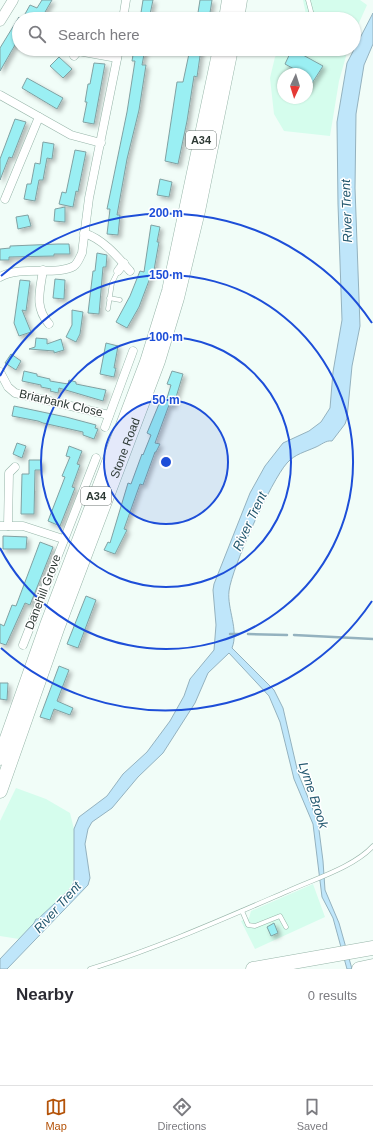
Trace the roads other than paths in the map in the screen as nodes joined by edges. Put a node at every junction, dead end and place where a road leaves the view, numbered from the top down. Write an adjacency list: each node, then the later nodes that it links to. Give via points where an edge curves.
1 (13, 0): 10 (street)
2 (126, 0): 6 (street)
3 (229, 0): 7 (highway)
4 (240, 0): 8 (highway)
5 (308, 0): 9 (lane)
6 (124, 12)
7 (227, 12)
8 (238, 12)
9 (311, 12)
10 (0, 21)
11 (103, 56): 14 (street)
12 (219, 56): 19 (highway, Stone Road / A34)
13 (229, 56): 19 (highway, Stone Road / A34)
14 (117, 58): 17 (street)
15 (0, 95): 16 (street)
16 (39, 117): 17 (street, via 71,135); 18 (street)
17 (101, 143): 20 (street)
18 (5, 199)
19 (187, 232): 39 (highway, Stone Road / A34, via 147,362 47,625); 40 (highway, Stone Road / A34, via 177,298 158,361 58,626)
20 (84, 233): 21 (street, via 94,236); 22 (street, via 82,253 75,265)
21 (124, 264): 23 (street); 24 (street)
22 (43, 270): 25 (street, via 22,270); 29 (street, via 39,303 40,312)
23 (118, 271): 26 (lane)
24 (130, 271)
25 (0, 277)
26 (109, 298): 27 (lane); 28 (lane)
27 (120, 300)
28 (108, 309)
29 (49, 324)
30 (133, 351): 32 (street, Briarbank Close)
31 (0, 372): 32 (street, Briarbank Close, via 8,388 15,393)
32 (109, 415): 33 (street, Briarbank Close)
33 (104, 427)
34 (93, 460): 37 (street, Danehill Grove)
35 (9, 469): 36 (street)
36 (4, 526): 37 (street, Danehill Grove, via 23,526)
37 (63, 539): 38 (street, Danehill Grove)
38 (22, 641)
39 (0, 758)
40 (0, 791)
41 (373, 846): 42 (lane, via 364,856)
42 (242, 911): 43 (lane, via 248,925 255,926 280,916); 46 (lane)
43 (286, 927)
44 (367, 950): 45 (highway)
45 (326, 959): 47 (highway); 48 (highway)
46 (90, 969)
47 (253, 969)
48 (297, 969)

